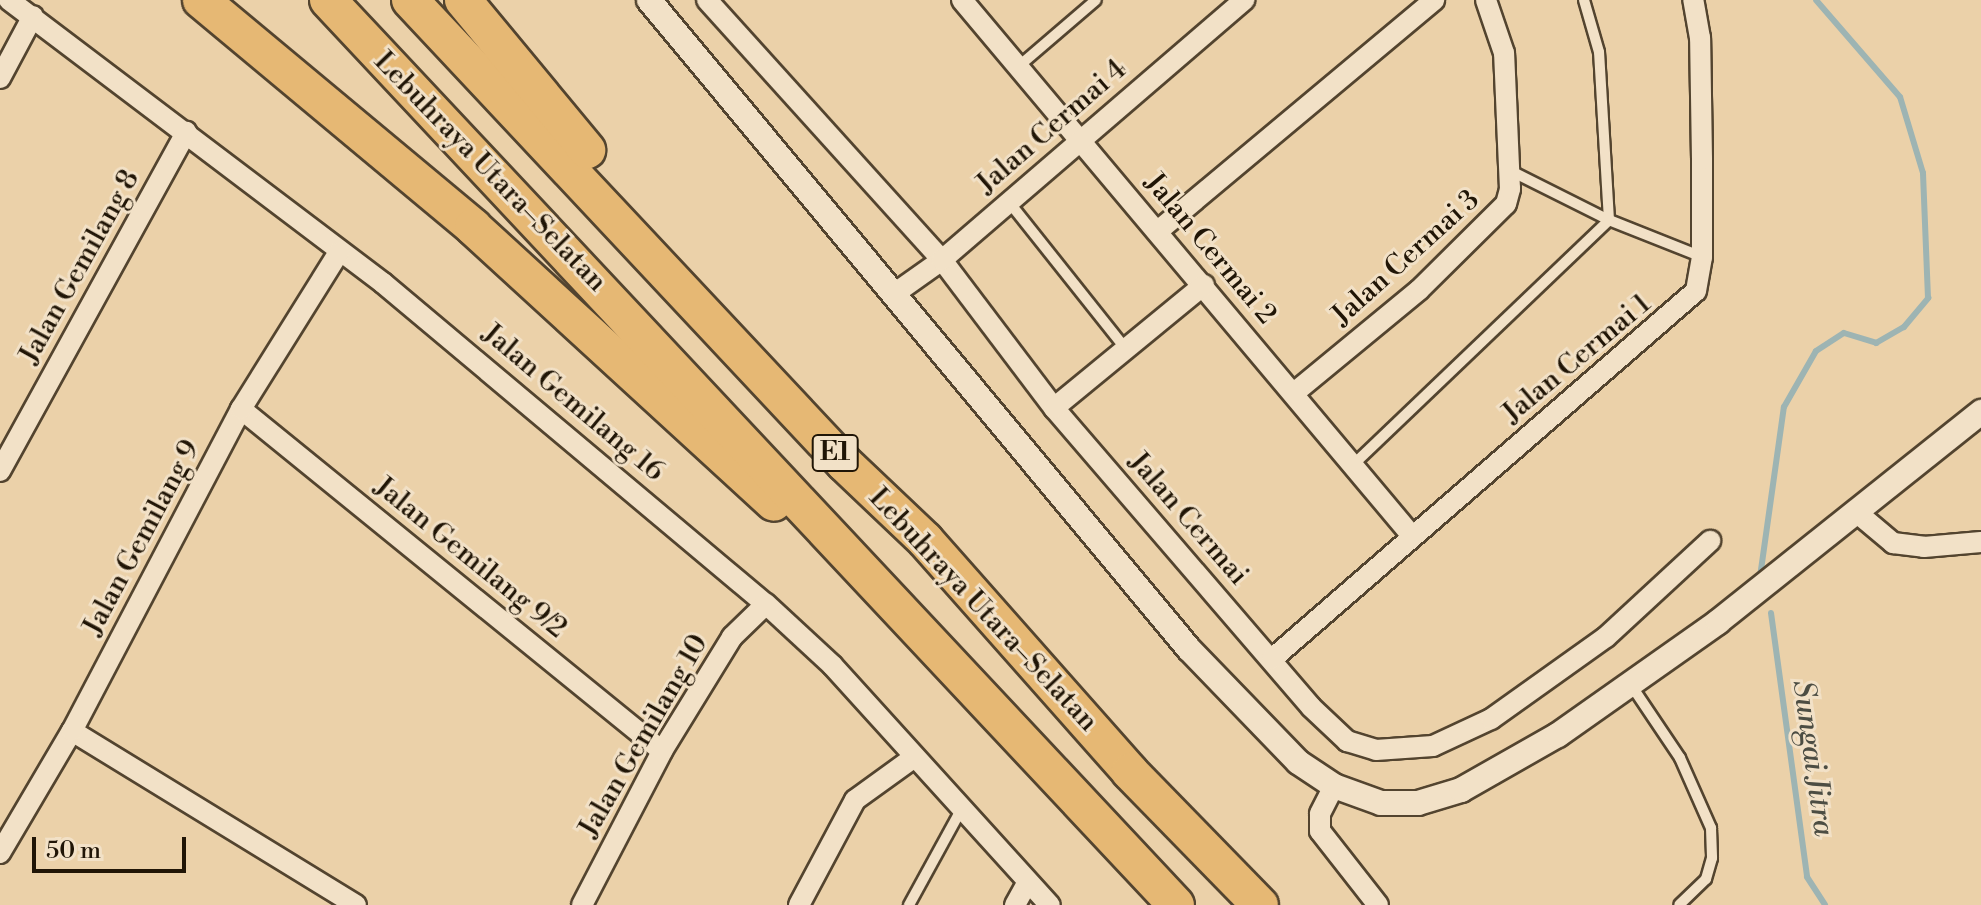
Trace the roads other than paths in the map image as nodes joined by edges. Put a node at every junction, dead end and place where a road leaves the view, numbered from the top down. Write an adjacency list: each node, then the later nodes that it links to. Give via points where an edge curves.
1 (9, 0): 15 (street, Jalan Gemilang 16)
2 (201, 0): 41 (highway, via 347,118 791,519)
3 (328, 0): 41 (highway, Lebuhraya Utara–Selatan / E1, via 811,510)
4 (410, 0): 38 (highway, Lebuhraya Utara–Selatan / E1, via 844,463)
5 (463, 0): 38 (highway, via 570,131 858,450)
6 (649, 0): 28 (street)
7 (707, 0): 26 (street, Jalan Cermai)
8 (962, 0): 16 (street, Jalan Cermai 2)
9 (1096, 0): 16 (lane)
10 (1244, 0): 19 (street, Jalan Cermai 4)
11 (1434, 0): 23 (street)
12 (1486, 0): 20 (street, Jalan Cermai 3, via 1504,53)
13 (1584, 0): 22 (lane, via 1599,52)
14 (1693, 0): 25 (street, Jalan Cermai 1, via 1700,38)
15 (33, 16): 17 (street); 18 (street, Jalan Gemilang 16)
16 (1019, 66): 19 (street, Jalan Cermai 2)
17 (0, 78)
18 (186, 132): 24 (street, Jalan Gemilang 16); 35 (street, Jalan Gemilang 8)
19 (1081, 137): 21 (street, Jalan Cermai 4); 23 (street, Jalan Cermai 2)
20 (1509, 170): 22 (lane); 30 (street, Jalan Cermai 3, via 1506,204 1496,219)
21 (1009, 202): 26 (street, Jalan Cermai 4); 29 (lane)
22 (1609, 220): 25 (lane); 34 (lane)
23 (1158, 231): 27 (street, Jalan Cermai 2)
24 (339, 252): 32 (street, Jalan Gemilang 9); 42 (street, Jalan Gemilang 16, via 578,442)
25 (1702, 257): 37 (street, Jalan Cermai 1, via 1696,291 1683,305)
26 (942, 260): 28 (street, Jalan Cermai 4); 31 (street, Jalan Cermai)
27 (1204, 285): 29 (street); 30 (street, Jalan Cermai 2)
28 (894, 294): 48 (street, via 1189,649 1262,728)
29 (1126, 349): 31 (street)
30 (1294, 393): 34 (street, Jalan Cermai 2)
31 (1054, 408): 43 (street, Jalan Cermai)
32 (241, 409): 45 (street, Jalan Gemilang 9); 46 (street, Jalan Gemilang 9/2)
33 (1981, 412): 36 (street)
34 (1353, 465): 37 (street, Jalan Cermai 2)
35 (0, 471)
36 (1855, 511): 40 (street, via 1893,543 1924,547); 44 (street, via 1718,622)
37 (1412, 536): 43 (street, Jalan Cermai 1)
38 (925, 540): 59 (highway, Lebuhraya Utara–Selatan / E1, via 1130,772)
39 (1710, 541): 43 (street, Jalan Cermai, via 1606,637 1527,698 1433,746 1376,750 1347,741)
40 (1981, 542)
41 (866, 576): 58 (highway, Lebuhraya Utara–Selatan / E1)
42 (766, 604): 46 (street, Jalan Gemilang 10, via 732,637); 47 (street, Jalan Gemilang 16, via 832,665)
43 (1272, 659)
44 (1630, 684): 48 (street, via 1558,735 1461,790 1418,803 1381,803); 61 (lane, via 1680,758 1711,828 1706,879)
45 (72, 731): 50 (street, Jalan Gemilang 9); 52 (street)
46 (662, 751): 53 (street, Jalan Gemilang 10)
47 (913, 758): 49 (street, Jalan Gemilang 16); 54 (street, via 855,800)
48 (1334, 786): 60 (street, via 1320,814 1320,831)
49 (961, 810): 51 (street, Jalan Gemilang 16); 55 (lane)
50 (0, 853)
51 (1028, 882): 56 (street); 57 (street, Jalan Gemilang 16)
52 (356, 905)
53 (582, 905)
54 (799, 905)
55 (909, 905)
56 (1015, 905)
57 (1050, 905)
58 (1176, 905)
59 (1260, 905)
60 (1378, 905)
61 (1679, 905)

